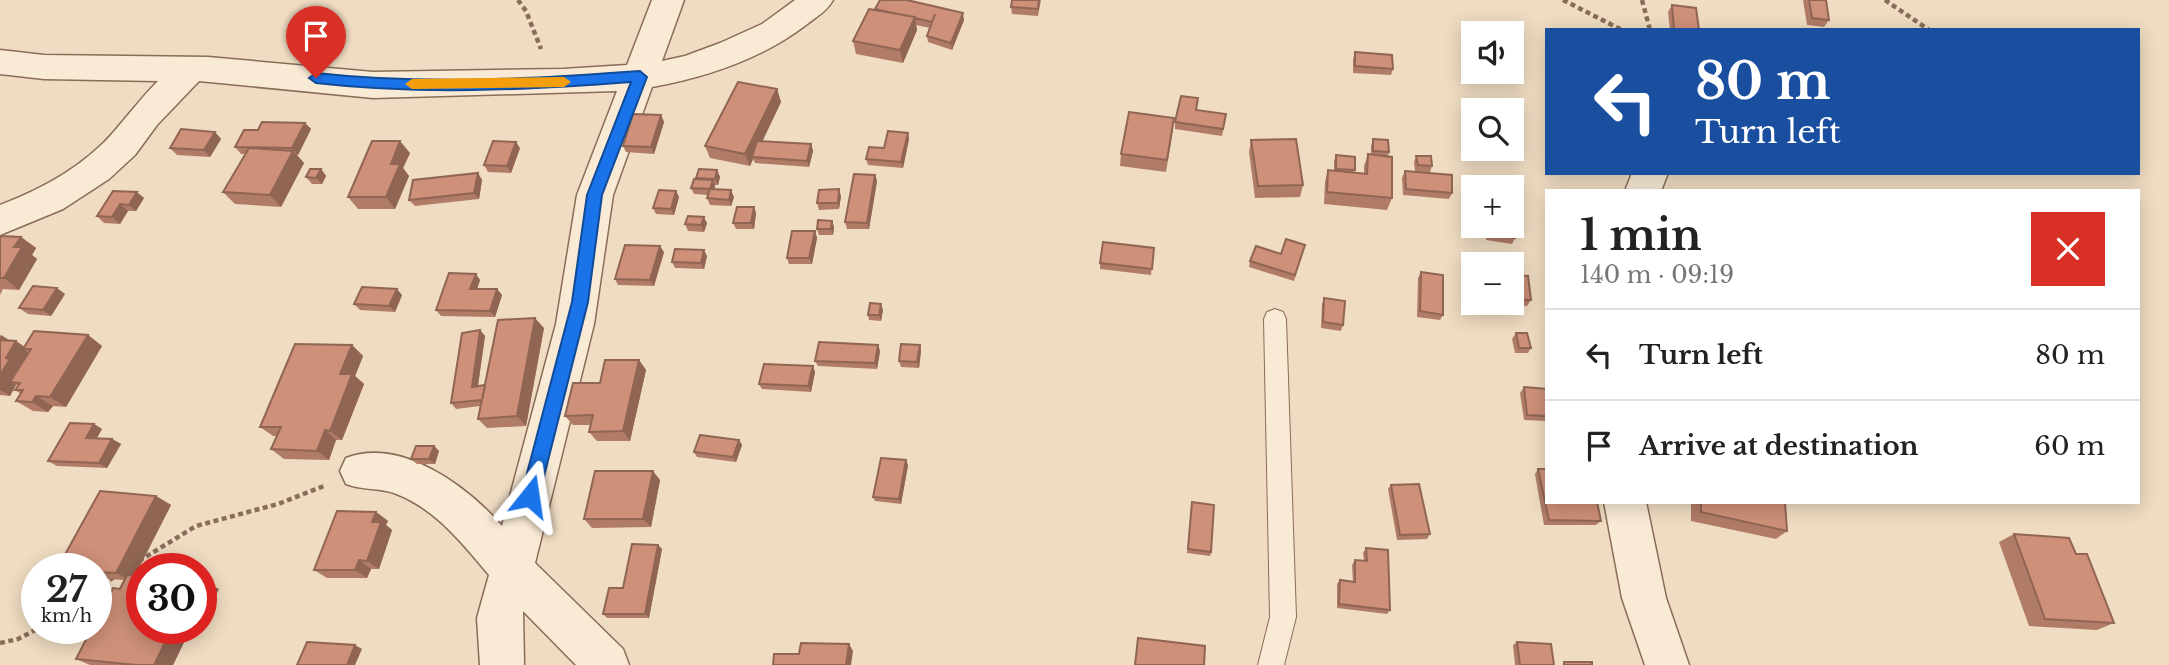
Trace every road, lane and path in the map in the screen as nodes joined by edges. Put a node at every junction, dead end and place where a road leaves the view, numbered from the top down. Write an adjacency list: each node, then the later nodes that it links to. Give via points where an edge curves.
1 (518, 0): 13 (path, via 538,44)
2 (668, 0): 12 (street)
3 (817, 0): 12 (street, via 774,32 732,52 689,68)
4 (1563, 0): 7 (path)
5 (1642, 0): 8 (path)
6 (1885, 0): 9 (path)
7 (1618, 28)
8 (1649, 28)
9 (1925, 28)
10 (0, 62): 11 (street)
11 (191, 69): 13 (street, via 373,85); 14 (street, via 102,164 76,184)
12 (640, 77): 13 (street); 19 (street, via 595,195 575,324)
13 (563, 82)
14 (0, 220)
15 (1275, 319): 26 (lane, via 1283,617)
16 (361, 471): 18 (path, via 278,504 196,526); 19 (street, via 398,474 436,494 466,516)
17 (1625, 504): 27 (street, via 1644,598)
18 (153, 553)
19 (511, 569): 24 (street, via 499,618); 25 (street)
20 (123, 572): 21 (path)
21 (112, 579)
22 (21, 637): 23 (path)
23 (0, 643)
24 (502, 665)
25 (607, 665)
26 (1271, 665)
27 (1667, 665)

